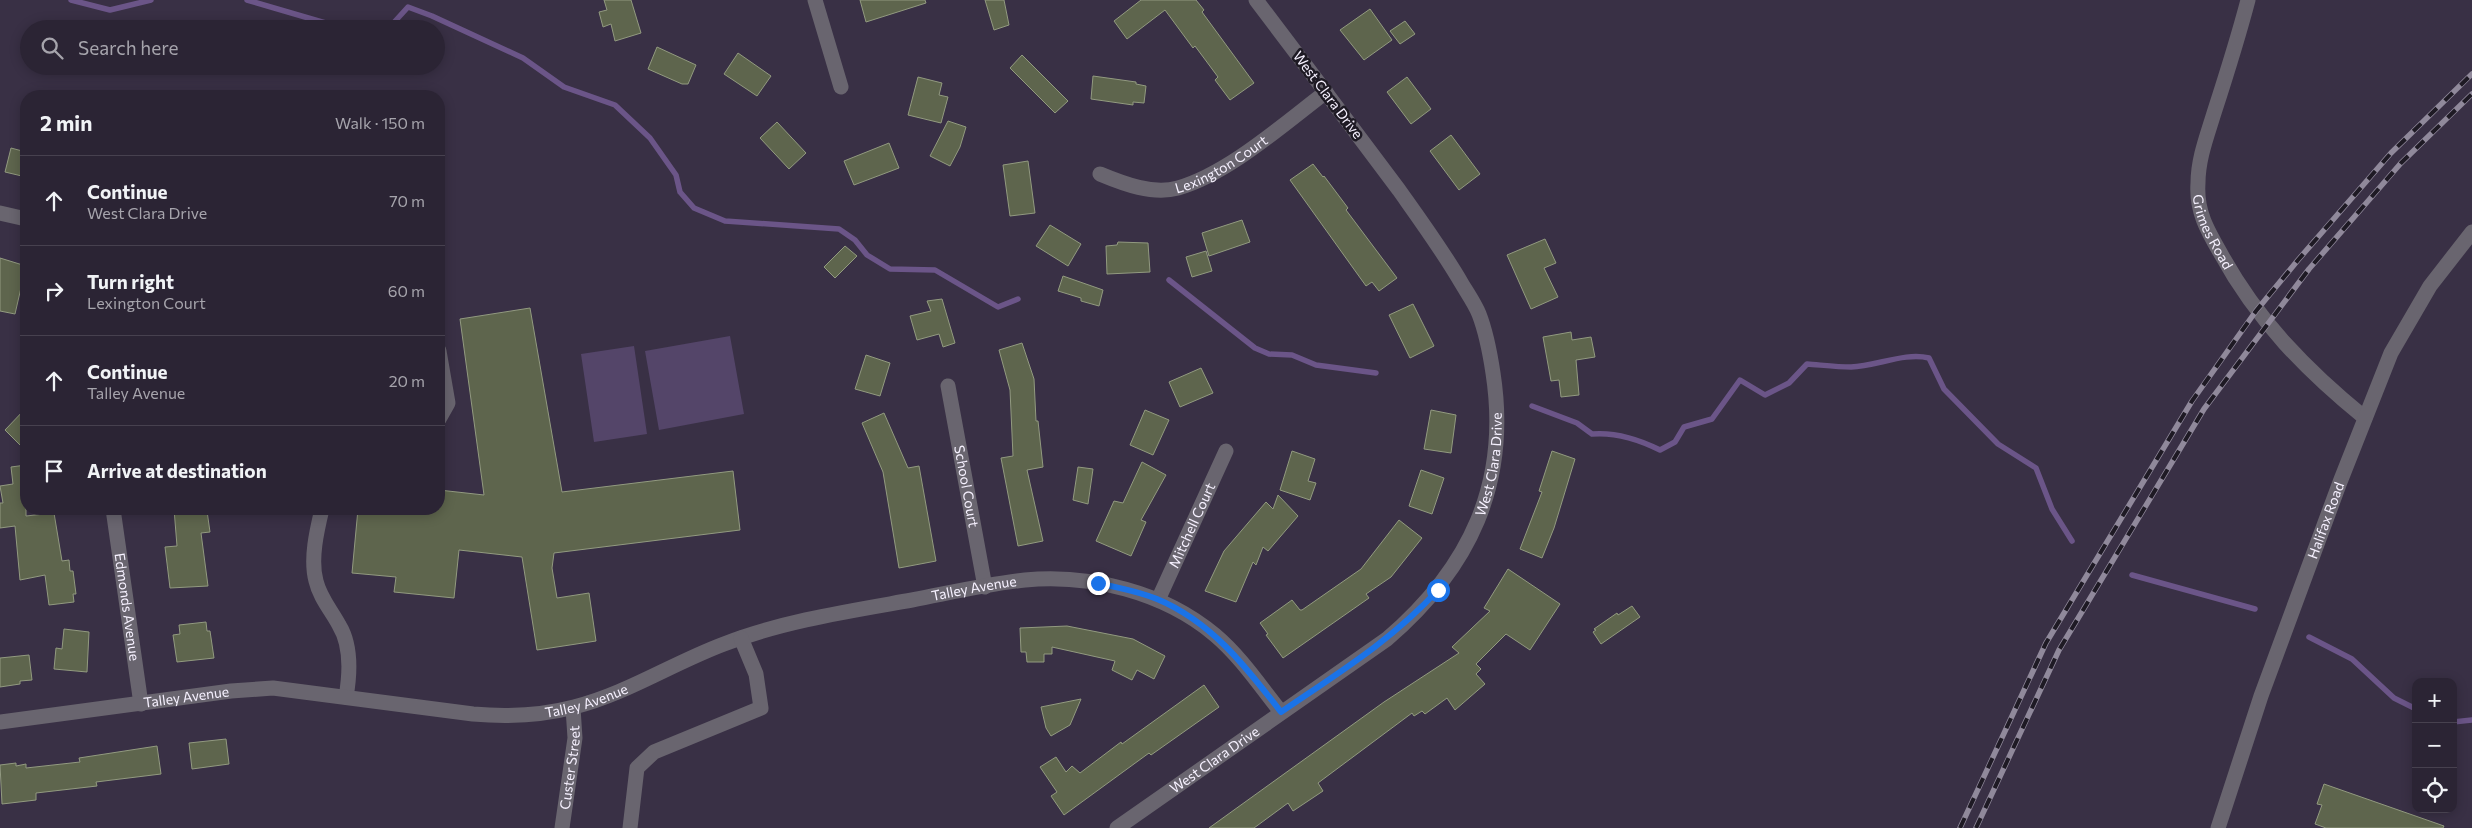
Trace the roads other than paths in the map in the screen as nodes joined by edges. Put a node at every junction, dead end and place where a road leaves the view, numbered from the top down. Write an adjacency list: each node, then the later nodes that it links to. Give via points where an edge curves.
1 (815, 0): 4 (street)
2 (1256, 0): 5 (street, West Clara Drive)
3 (2248, 0): 13 (street, Grimes Road, via 2203,151 2197,203 2202,219 2246,297 2280,341 2328,389)
4 (842, 87)
5 (1326, 92): 6 (street, Lexington Court, via 1243,154 1178,188 1145,188); 23 (street, West Clara Drive, via 1428,230 1479,313 1491,362 1498,427 1493,465 1474,532 1438,590 1387,639)
6 (1100, 174)
7 (0, 213): 8 (street)
8 (20, 218)
9 (2472, 232): 13 (street, Halifax Road, via 2430,286 2410,319 2391,353)
10 (445, 386): 12 (street, via 448,403)
11 (948, 386): 17 (street, School Court)
12 (445, 408)
13 (2365, 418): 28 (street, Halifax Road, via 2261,696)
14 (1226, 451): 18 (street, Mitchell Court)
15 (115, 515): 21 (street, Edmonds Avenue)
16 (321, 515): 20 (street, via 315,579 345,640 349,663)
17 (985, 587): 18 (street, Talley Avenue, via 1026,580 1098,583); 19 (street, Talley Avenue, via 870,608)
18 (1158, 600): 23 (street, via 1215,635 1241,661)
19 (741, 638): 22 (street, Talley Avenue); 26 (street, via 756,674 761,708 654,752 637,768)
20 (346, 697): 21 (street, Talley Avenue, via 273,688); 22 (street, Talley Avenue, via 500,717)
21 (141, 704): 24 (street, Talley Avenue)
22 (573, 708): 25 (street, Custer Street, via 575,738)
23 (1281, 712): 27 (street, West Clara Drive)
24 (0, 722)
25 (562, 828)
26 (630, 828)
27 (1117, 828)
28 (2218, 828)

